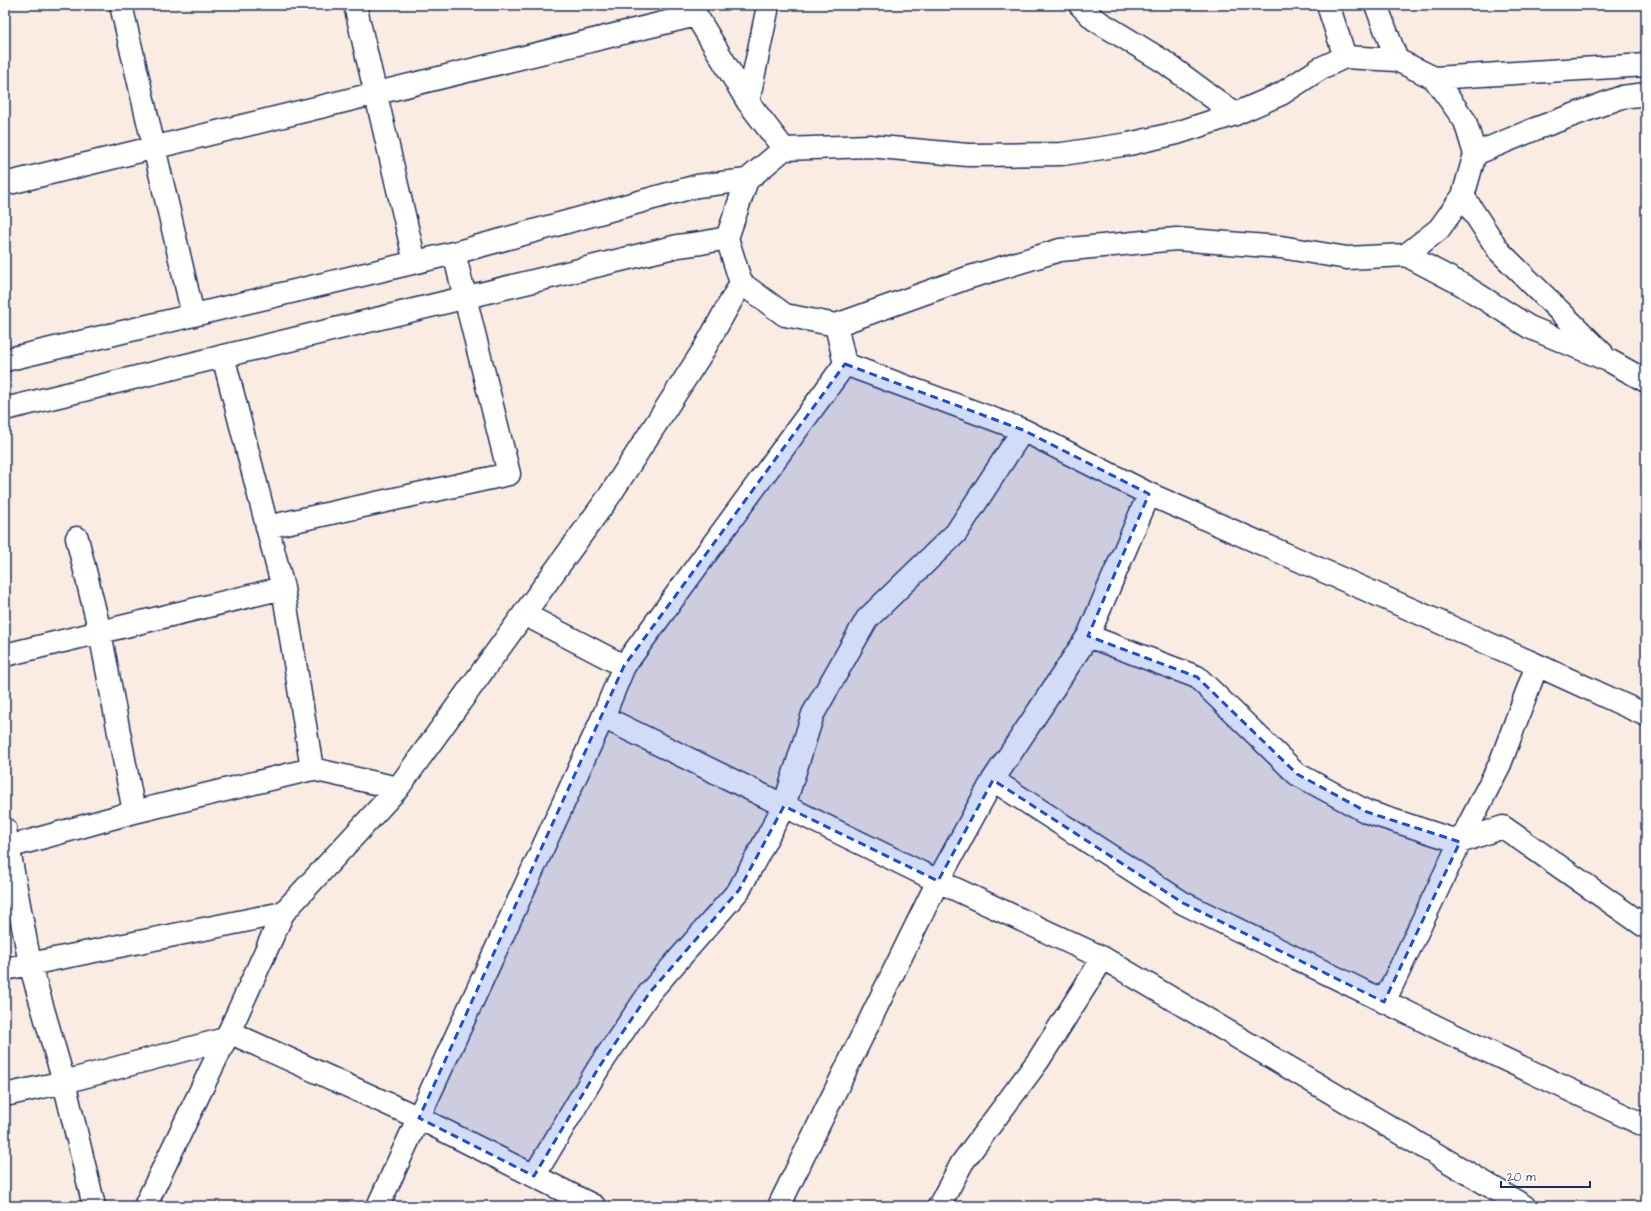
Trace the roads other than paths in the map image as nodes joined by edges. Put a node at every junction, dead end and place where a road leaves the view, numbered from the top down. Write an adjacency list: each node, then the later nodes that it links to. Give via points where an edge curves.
1 (121, 5): 16 (street)
2 (355, 5): 12 (street)
3 (767, 5): 14 (street)
4 (1080, 5): 15 (street, via 1094,19 1163,60)
5 (1328, 5): 8 (street)
6 (1376, 5): 9 (street)
7 (693, 10): 12 (street); 14 (street)
8 (1345, 57): 9 (street); 15 (street, via 1281,94)
9 (1397, 60): 11 (street)
10 (1646, 65): 11 (street)
11 (1434, 78): 18 (street, via 1465,121)
12 (376, 93): 16 (street); 25 (street)
13 (1646, 94): 18 (street, via 1622,97)
14 (748, 102): 17 (street)
15 (1235, 114): 17 (street, via 1177,133 1129,144 1062,154 968,155 869,146)
16 (154, 147): 20 (street); 28 (street)
17 (784, 149): 19 (street)
18 (1475, 154): 21 (street)
19 (747, 180): 22 (street); 23 (street, via 697,186)
20 (5, 184)
21 (1463, 196): 24 (street, via 1439,229); 32 (street, via 1499,251)
22 (727, 238): 26 (street); 27 (street, via 678,246)
23 (454, 253): 25 (street); 27 (street)
24 (1406, 255): 29 (street, via 1347,258 1281,247 1176,239 1060,250 967,278); 32 (street, via 1461,284 1530,327)
25 (415, 262): 28 (street)
26 (741, 284): 29 (street, via 786,315); 41 (street, via 703,351 610,494)
27 (465, 297): 30 (street); 38 (street, via 508,474)
28 (193, 315): 31 (street)
29 (836, 325): 33 (street)
30 (223, 356): 35 (street); 38 (street)
31 (5, 360)
32 (1610, 361): 34 (street)
33 (845, 364): 36 (street); 46 (street)
34 (1646, 381)
35 (5, 409)
36 (1023, 430): 37 (street); 52 (street, via 956,533 867,619 813,714)
37 (1149, 494): 43 (street); 45 (street)
38 (268, 527): 40 (street)
39 (77, 538): 42 (street)
40 (283, 588): 42 (street); 49 (street)
41 (524, 614): 46 (street); 51 (street)
42 (100, 632): 44 (street); 53 (street)
43 (1088, 636): 50 (street); 55 (street, via 1197,677 1297,774 1367,812)
44 (5, 655)
45 (1537, 665): 47 (street); 55 (street, via 1500,764)
46 (624, 666): 48 (street)
47 (1646, 716)
48 (603, 717): 52 (street); 66 (street)
49 (312, 769): 51 (street); 53 (street)
50 (993, 780): 56 (street); 62 (street, via 1183,903)
51 (398, 788): 57 (street)
52 (784, 806): 56 (street); 68 (street, via 739,890 650,992 599,1067)
53 (134, 812): 54 (street)
54 (6, 841): 60 (street)
55 (1460, 842): 58 (street, via 1503,827); 62 (street)
56 (938, 881): 59 (street); 73 (street)
57 (283, 913): 60 (street); 63 (street)
58 (1646, 927)
59 (1103, 958): 74 (street, via 1038,1061 962,1162); 75 (street)
60 (30, 964): 61 (street); 64 (street)
61 (5, 969)
62 (1384, 1002): 67 (street)
63 (227, 1035): 64 (street); 66 (street); 70 (street)
64 (64, 1082): 65 (street); 69 (street)
65 (5, 1095)
66 (419, 1118): 68 (street); 71 (street)
67 (1646, 1126)
68 (534, 1176): 72 (street)
69 (94, 1206)
70 (145, 1206)
71 (378, 1206)
72 (594, 1206)
73 (779, 1206)
74 (939, 1206)
75 (1524, 1206)

